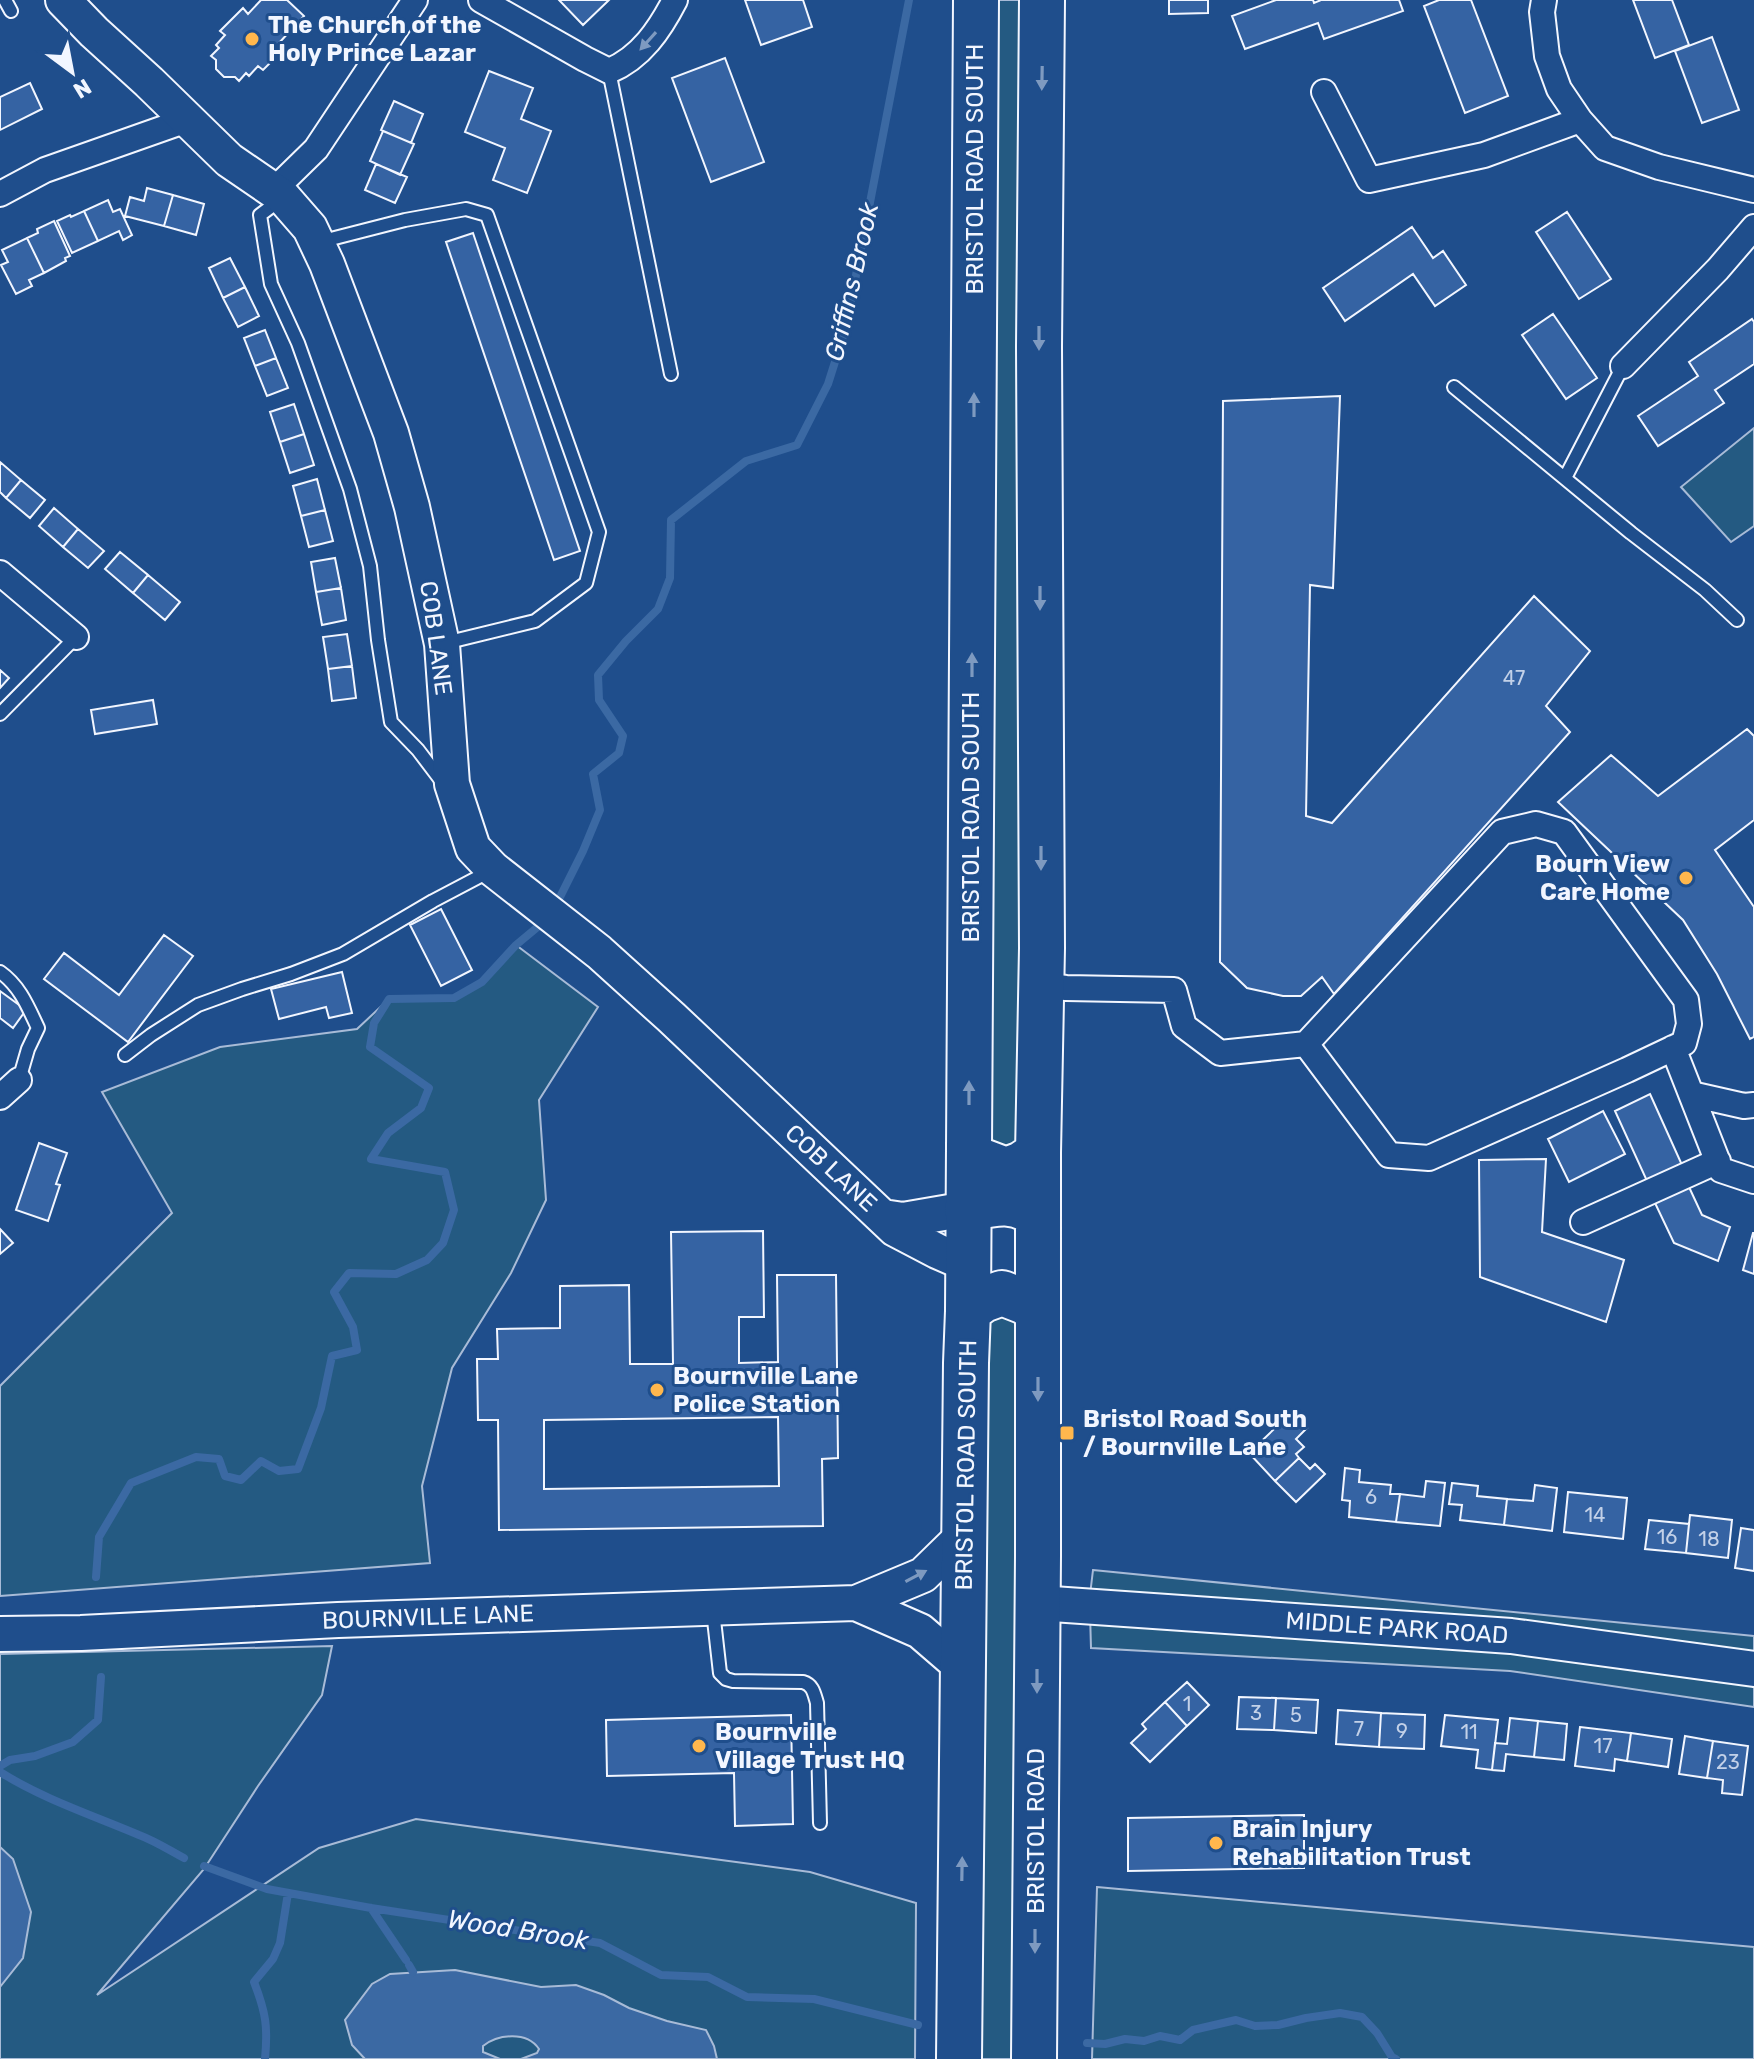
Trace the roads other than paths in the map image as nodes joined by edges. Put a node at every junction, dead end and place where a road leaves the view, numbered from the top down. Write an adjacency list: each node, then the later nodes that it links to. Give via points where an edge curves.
1 (63, 0): 10 (street, COB LANE)
2 (481, 0): 8 (street)
3 (675, 0): 8 (street, one-way to 8, via 644,47)
4 (976, 0): 38 (highway, BRISTOL ROAD SOUTH, one-way to 4)
5 (1042, 0): 29 (highway, one-way to 29)
6 (1544, 0): 11 (street, via 1547,56 1559,89)
7 (413, 1): 14 (street, via 316,149)
8 (609, 71): 18 (lane)
9 (1324, 92): 11 (street, via 1369,180 1484,155)
10 (187, 120): 13 (street, via 45,170); 14 (street, COB LANE, via 229,160)
11 (1580, 120): 12 (street, via 1605,148)
12 (1754, 190)
13 (0, 194)
14 (278, 194): 16 (street, COB LANE); 26 (lane, via 260,215 271,284 350,489 370,566 391,722 440,779)
15 (1754, 227): 17 (street)
16 (317, 243): 24 (street, COB LANE, via 391,433); 24 (lane, via 466,209 487,215 599,532 586,583 535,621)
17 (1623, 366): 20 (lane)
18 (671, 374)
19 (1454, 387): 20 (lane)
20 (1565, 478): 22 (lane)
21 (0, 573): 23 (street)
22 (1737, 620)
23 (76, 637): 25 (lane)
24 (442, 644): 26 (street, COB LANE)
25 (0, 714)
26 (452, 784): 27 (street, COB LANE, via 473,848)
27 (493, 869): 32 (lane, via 343,954 198,1005); 42 (street, COB LANE, via 599,952)
28 (0, 972): 33 (lane, via 25,998 38,1028)
29 (1041, 985): 30 (street, via 1174,990 1184,1026 1220,1053); 37 (highway)
30 (1306, 1044): 31 (street, via 1389,1155 1429,1158); 31 (street, via 1502,832 1536,824 1564,832 1686,1000 1689,1024 1684,1043)
31 (1673, 1048): 34 (street)
32 (125, 1055)
33 (19, 1080): 35 (street)
34 (1691, 1094): 36 (street); 39 (street)
35 (0, 1097)
36 (1754, 1105)
37 (1038, 1153): 38 (highway, via 1006,1170); 44 (highway)
38 (969, 1156): 41 (highway, BRISTOL ROAD SOUTH)
39 (1718, 1161): 40 (street, via 1721,1170); 43 (street)
40 (1754, 1181)
41 (967, 1209): 42 (street, COB LANE, via 925,1218); 44 (highway, via 1005,1201 1029,1209); 45 (highway, BRISTOL ROAD SOUTH)
42 (883, 1217): 45 (street, COB LANE, via 895,1229)
43 (1583, 1222)
44 (1038, 1236): 45 (highway, via 1022,1267 1003,1272); 47 (highway)
45 (967, 1264): 46 (highway, BRISTOL ROAD SOUTH)
46 (968, 1311): 47 (highway, via 1002,1293); 48 (highway, BRISTOL ROAD SOUTH)
47 (1038, 1311): 50 (highway, one-way to 50)
48 (965, 1534): 49 (street, BOURNVILLE LANE, one-way to 48, via 923,1575); 53 (highway, BRISTOL ROAD SOUTH)
49 (856, 1603): 51 (street, BOURNVILLE LANE); 53 (street, BOURNVILLE LANE)
50 (1038, 1603): 54 (street, MIDDLE PARK ROAD, via 1511,1636); 57 (highway, BRISTOL ROAD, one-way to 57)
51 (712, 1608): 52 (street, BOURNVILLE LANE); 55 (lane, via 720,1673 726,1679 803,1682 814,1691)
52 (0, 1634)
53 (964, 1651): 56 (highway, one-way to 53)
54 (1754, 1669)
55 (820, 1823)
56 (959, 2059)
57 (1034, 2059)

